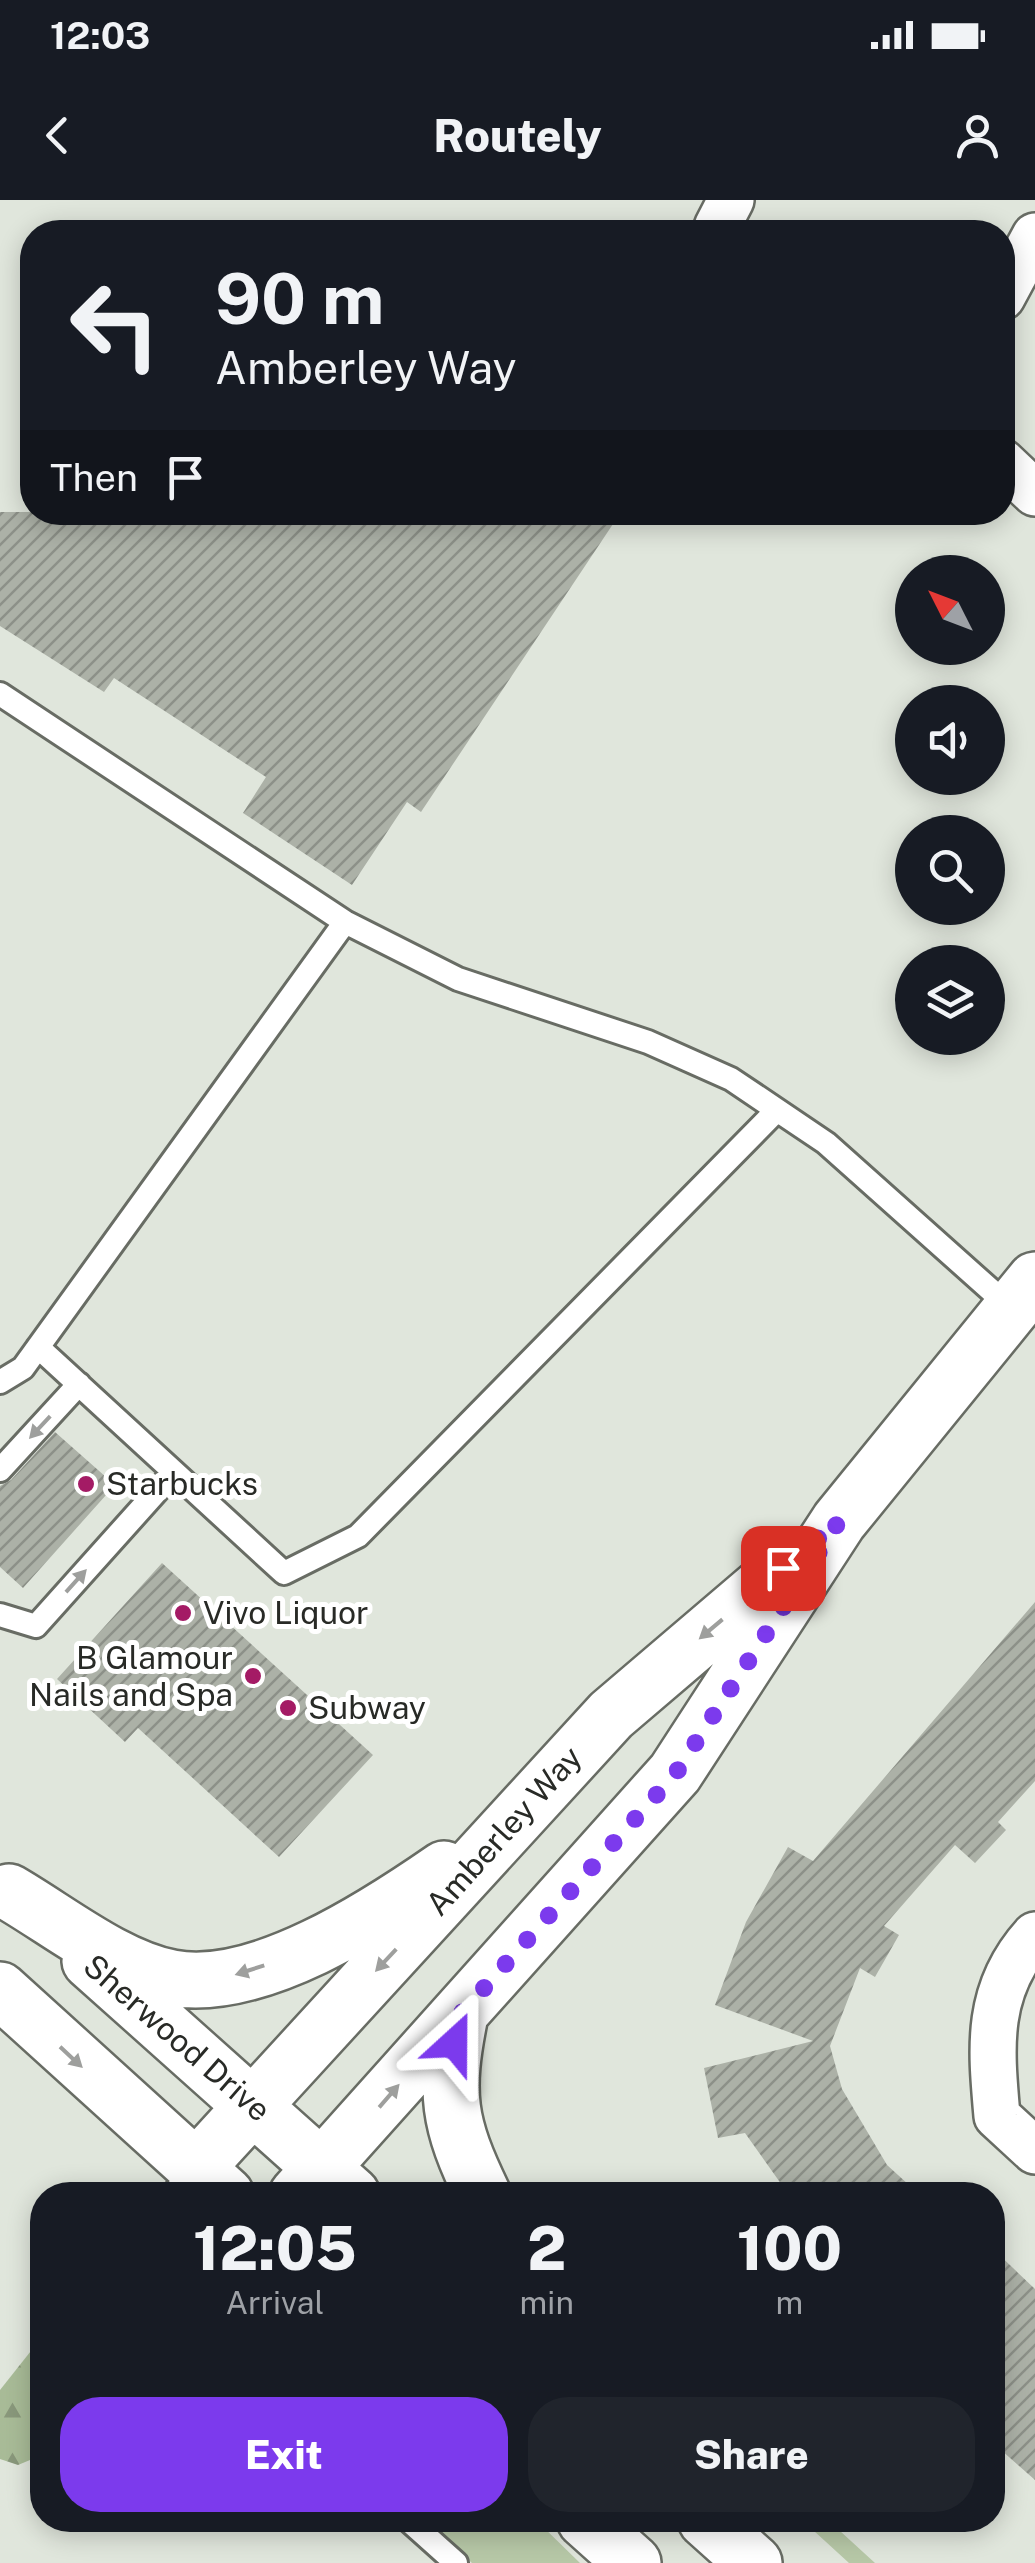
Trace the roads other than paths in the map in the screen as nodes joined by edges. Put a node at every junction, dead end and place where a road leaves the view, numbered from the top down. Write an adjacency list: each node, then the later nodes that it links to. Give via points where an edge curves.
1 (1035, 236): 2 (street)
2 (1015, 273)
3 (1015, 474): 4 (street)
4 (1035, 493)
5 (0, 694): 6 (lane)
6 (344, 922): 7 (lane, via 458,979 648,1042 731,1080); 9 (lane)
7 (777, 1110): 8 (lane); 13 (lane, via 358,1536 284,1573)
8 (1023, 1294): 14 (street, Amberley Way)
9 (38, 1347): 10 (lane, via 23,1368); 11 (lane)
10 (0, 1382)
11 (79, 1384): 12 (lane, one-way to 12); 13 (lane)
12 (0, 1470)
13 (174, 1472): 15 (lane, one-way to 13, via 36,1626)
14 (839, 1521): 16 (street, Amberley Way, one-way to 16, via 611,1715); 20 (street, Amberley Way, via 676,1773)
15 (0, 1616)
16 (516, 1819): 17 (street, one-way to 17, via 412,1891 310,1949 203,1981 170,1978 128,1962); 21 (street, Amberley Way, one-way to 21)
17 (5, 1888): 21 (street, Sherwood Drive)
18 (1035, 1935): 22 (street, via 1013,1958 990,2037 997,2116)
19 (0, 1990): 23 (street, one-way to 23)
20 (460, 2015): 26 (street, Amberley Way, one-way to 20); 27 (street, via 449,2071 451,2116)
21 (254, 2105): 24 (street, Amberley Way); 25 (street, Sherwood Drive)
22 (1035, 2151)
23 (194, 2182)
24 (201, 2182)
25 (321, 2182)
26 (327, 2182)
27 (478, 2182)
28 (421, 2532): 32 (lane)
29 (598, 2532): 33 (street)
30 (720, 2532): 34 (street)
31 (731, 2532): 34 (street)
32 (456, 2563)
33 (633, 2563)
34 (756, 2563)

